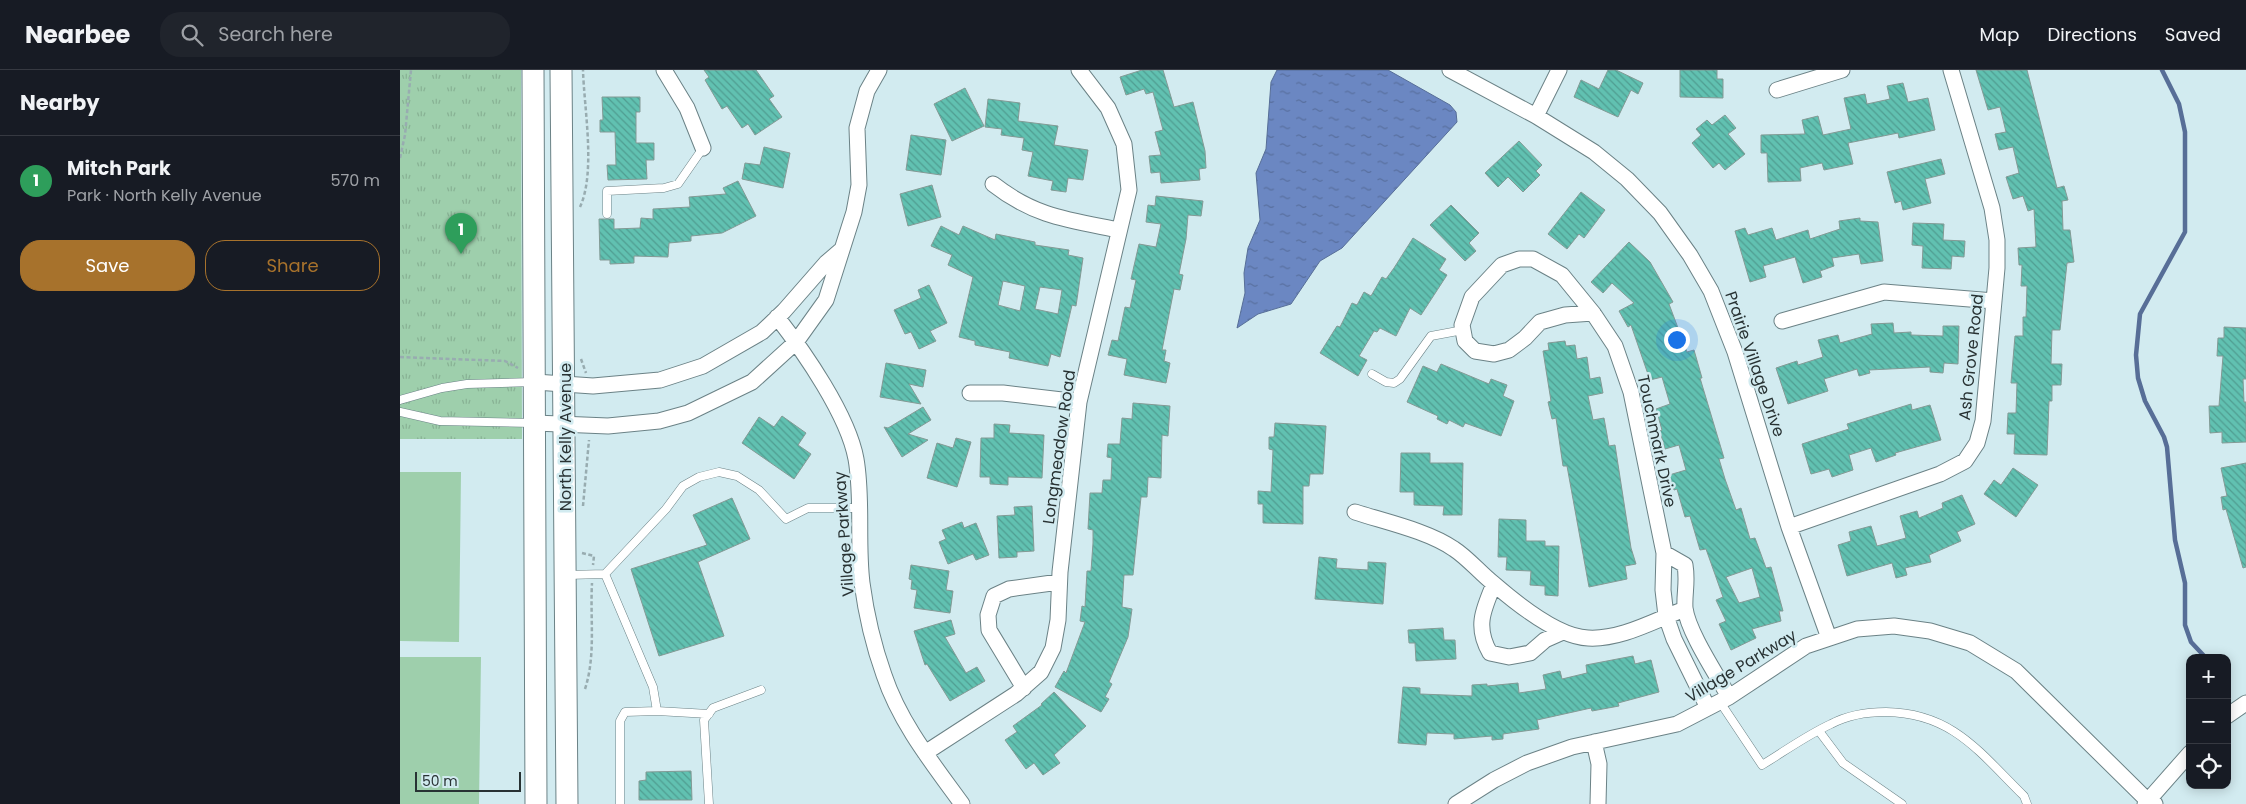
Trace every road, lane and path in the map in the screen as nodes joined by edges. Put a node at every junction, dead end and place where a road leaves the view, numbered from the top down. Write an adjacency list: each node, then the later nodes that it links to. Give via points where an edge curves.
1 (411, 70): 14 (path, via 406,135)
2 (532, 70): 27 (street, North Kelly Avenue)
3 (561, 70): 26 (street, North Kelly Avenue)
4 (664, 70): 13 (street, via 687,108)
5 (879, 70): 18 (street, via 867,91 857,128 859,185 854,212)
6 (1079, 70): 17 (street, Longmeadow Road, via 1108,108 1124,144 1129,190)
7 (1450, 70): 12 (street, Prairie Village Drive)
8 (1559, 70): 12 (street)
9 (1842, 70): 11 (street)
10 (1950, 70): 19 (street, Ash Grove Road, via 1992,208 1997,240)
11 (1777, 90)
12 (1536, 116): 37 (street, Prairie Village Drive, via 1594,152 1627,178 1660,213 1690,254 1711,291 1734,352)
13 (703, 148): 16 (lane, via 678,184 664,188 607,191)
14 (400, 158)
15 (992, 184): 17 (street, via 1012,199 1046,215)
16 (607, 214)
17 (1119, 230): 31 (street, Longmeadow Road)
18 (840, 251): 21 (street); 24 (street, via 826,300)
19 (1994, 301): 22 (street, via 1884,292); 37 (street, Ash Grove Road, via 1984,421 1977,443 1965,461 1940,474)
20 (1593, 313): 23 (street, via 1565,315 1540,322 1509,350 1494,354 1475,351 1465,341); 23 (street, Touchmark Drive, via 1562,275 1533,259 1518,259 1502,265 1472,297 1465,312); 38 (street, Touchmark Drive, via 1615,346 1631,392)
21 (777, 317): 24 (street, Village Parkway); 26 (street, via 762,332 704,366 660,380 593,386)
22 (1782, 321)
23 (1463, 330): 28 (lane, via 1431,336 1394,383)
24 (796, 342): 34 (street, via 752,382 688,414 659,421 608,426); 35 (street, Village Parkway, via 842,422 856,458)
25 (400, 357): 27 (path, via 505,361 514,368 529,369)
26 (572, 373): 27 (street); 34 (street, North Kelly Avenue)
27 (535, 374): 30 (lane, via 442,388); 33 (street, North Kelly Avenue)
28 (1372, 374)
29 (970, 393): 31 (street, via 1003,393)
30 (400, 400)
31 (1080, 402): 41 (street, Longmeadow Road)
32 (400, 412): 33 (lane, via 440,421)
33 (535, 423): 34 (street); 61 (street, North Kelly Avenue)
34 (564, 424): 40 (street, North Kelly Avenue)
35 (859, 508): 39 (lane, via 808,508 786,519 758,490 737,476 719,472 699,477 683,486 666,509); 58 (street, Village Parkway, via 862,583 884,676)
36 (1355, 512): 42 (street, via 1434,536 1456,549)
37 (1789, 527): 46 (street, Prairie Village Drive)
38 (1664, 553): 43 (street, via 1685,565 1688,582); 44 (street, Touchmark Drive)
39 (605, 574): 40 (lane); 53 (lane, via 653,686)
40 (566, 575): 62 (street, North Kelly Avenue)
41 (1059, 582): 49 (street, Longmeadow Road, via 1053,648 1041,672); 49 (street, via 1009,589 994,596 988,615 990,630)
42 (1494, 584): 45 (street); 45 (street, via 1480,624 1490,653 1509,657 1530,653 1545,640)
43 (1685, 609): 44 (street); 47 (street)
44 (1666, 616): 45 (street, via 1606,637 1586,638); 48 (street, Touchmark Drive)
45 (1563, 632)
46 (1829, 638): 51 (street, Village Parkway, via 1806,646); 60 (street, Village Parkway, via 1857,629 1894,626 1930,631 1970,643 2016,671)
47 (1698, 639): 48 (street); 51 (street)
48 (1678, 648): 51 (street, Touchmark Drive)
49 (1024, 688): 58 (street, Longmeadow Road)
50 (761, 690): 55 (lane, via 713,708)
51 (1719, 702): 56 (lane, via 1762,765); 57 (street, Village Parkway, via 1677,724)
52 (2246, 703): 54 (street)
53 (657, 711): 55 (lane); 63 (lane, via 625,712 620,721)
54 (2231, 713)
55 (709, 714): 64 (lane, via 704,720)
56 (1819, 731): 68 (lane, via 1843,763); 69 (lane, via 1832,723 1868,712 1907,713 1939,722 1969,742 2024,796)
57 (1594, 742): 66 (street, Village Parkway, via 1527,763); 67 (street, via 1599,764)
58 (925, 753): 65 (street, Village Parkway)
59 (2186, 758): 60 (street)
60 (2149, 803)
61 (536, 804)
62 (567, 804)
63 (620, 804)
64 (709, 804)
65 (962, 804)
66 (1456, 804)
67 (1598, 804)
68 (1902, 804)
69 (2027, 804)

